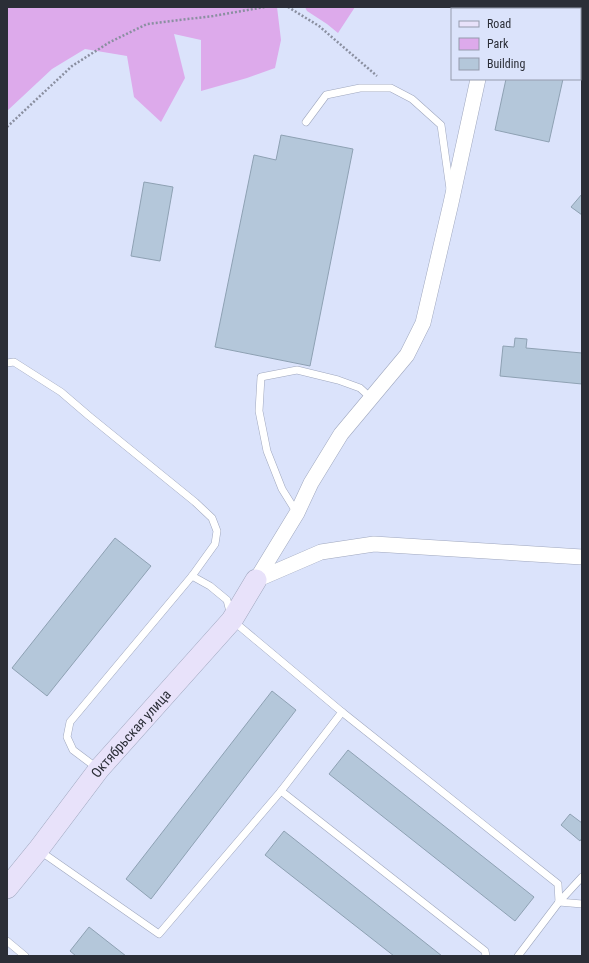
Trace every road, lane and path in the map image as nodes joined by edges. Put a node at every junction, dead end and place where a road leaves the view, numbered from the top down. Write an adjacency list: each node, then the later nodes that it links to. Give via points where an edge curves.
1 (265, 7): 6 (path, via 147,24 110,42 72,66)
2 (288, 7): 4 (path, via 319,26)
3 (478, 80): 7 (street)
4 (392, 88): 5 (lane, via 360,88 326,95); 7 (lane, via 412,99 441,125)
5 (306, 122)
6 (7, 127)
7 (452, 203): 9 (street, via 423,323 408,355)
8 (7, 363): 12 (lane, via 14,362 61,392 212,518 217,531 215,544)
9 (371, 398): 10 (street, via 341,434); 10 (lane, via 353,385 297,370 261,377 259,411 267,450 282,489)
10 (297, 513): 13 (street)
11 (582, 557): 13 (street, via 374,544 321,552)
12 (192, 576): 14 (lane, via 227,600); 16 (lane, via 70,722 68,737 73,750)
13 (256, 580): 14 (street, Октябрьская улица)
14 (232, 620): 15 (lane); 16 (street, Октябрьская улица)
15 (342, 712): 17 (lane); 21 (lane, via 558,884)
16 (99, 769): 18 (street, Октябрьская улица)
17 (281, 791): 18 (lane, via 159,934); 25 (lane, via 484,951)
18 (38, 850): 20 (street, Октябрьская улица)
19 (582, 877): 21 (lane)
20 (7, 888)
21 (559, 902): 22 (lane); 26 (lane)
22 (582, 904)
23 (7, 942): 24 (lane)
24 (25, 956)
25 (486, 956)
26 (518, 956)

